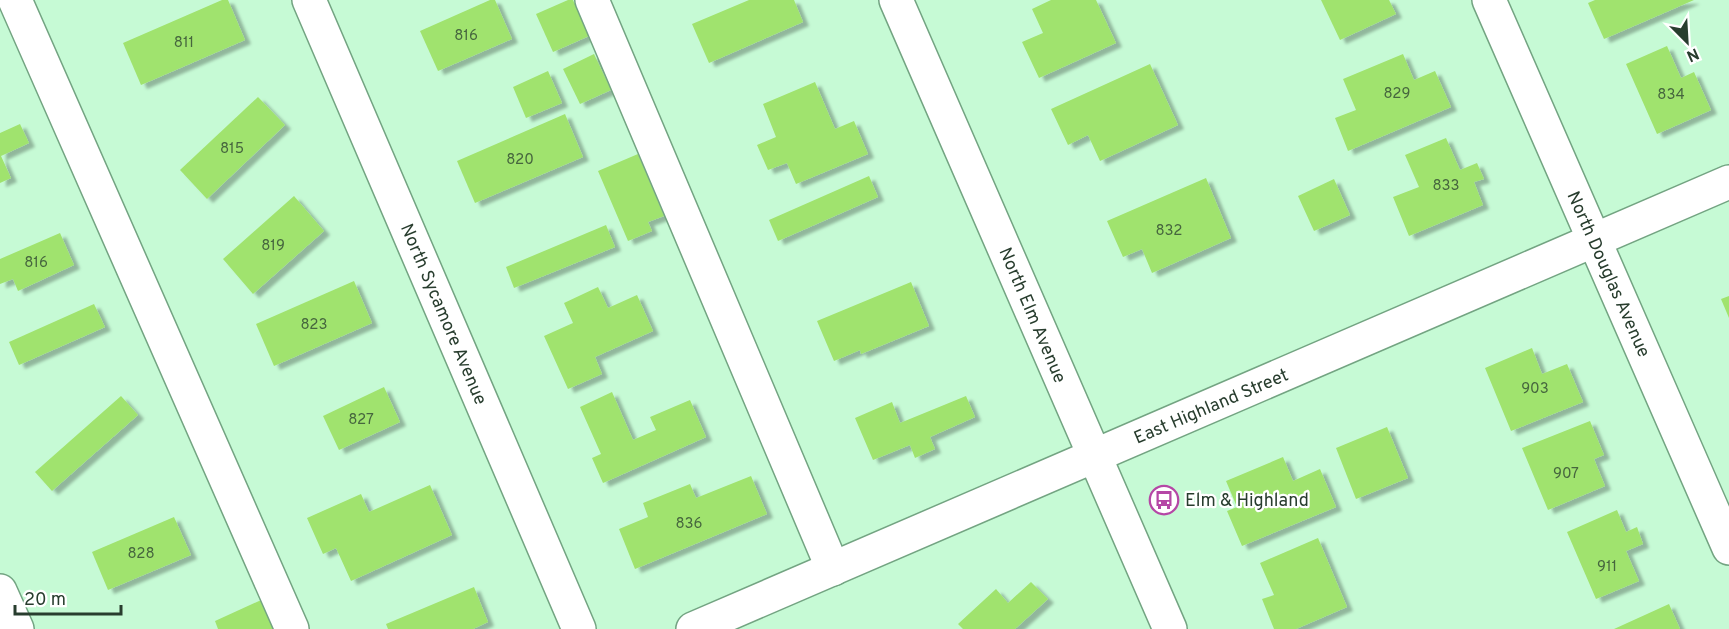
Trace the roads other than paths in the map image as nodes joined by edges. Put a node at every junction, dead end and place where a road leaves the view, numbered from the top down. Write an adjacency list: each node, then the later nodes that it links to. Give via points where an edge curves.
1 (15, 0): 13 (street)
2 (309, 0): 14 (street, North Sycamore Avenue)
3 (592, 0): 10 (street)
4 (896, 0): 8 (street, North Elm Avenue)
5 (1489, 0): 7 (street, North Douglas Avenue)
6 (1729, 182): 7 (street, East Highland Street)
7 (1594, 241): 8 (street, East Highland Street); 9 (street, North Douglas Avenue)
8 (1095, 456): 10 (street, East Highland Street); 16 (street, North Elm Avenue)
9 (1729, 548)
10 (833, 569): 15 (street, East Highland Street)
11 (0, 591): 12 (street)
12 (17, 629)
13 (292, 629)
14 (579, 629)
15 (693, 629)
16 (1170, 629)

